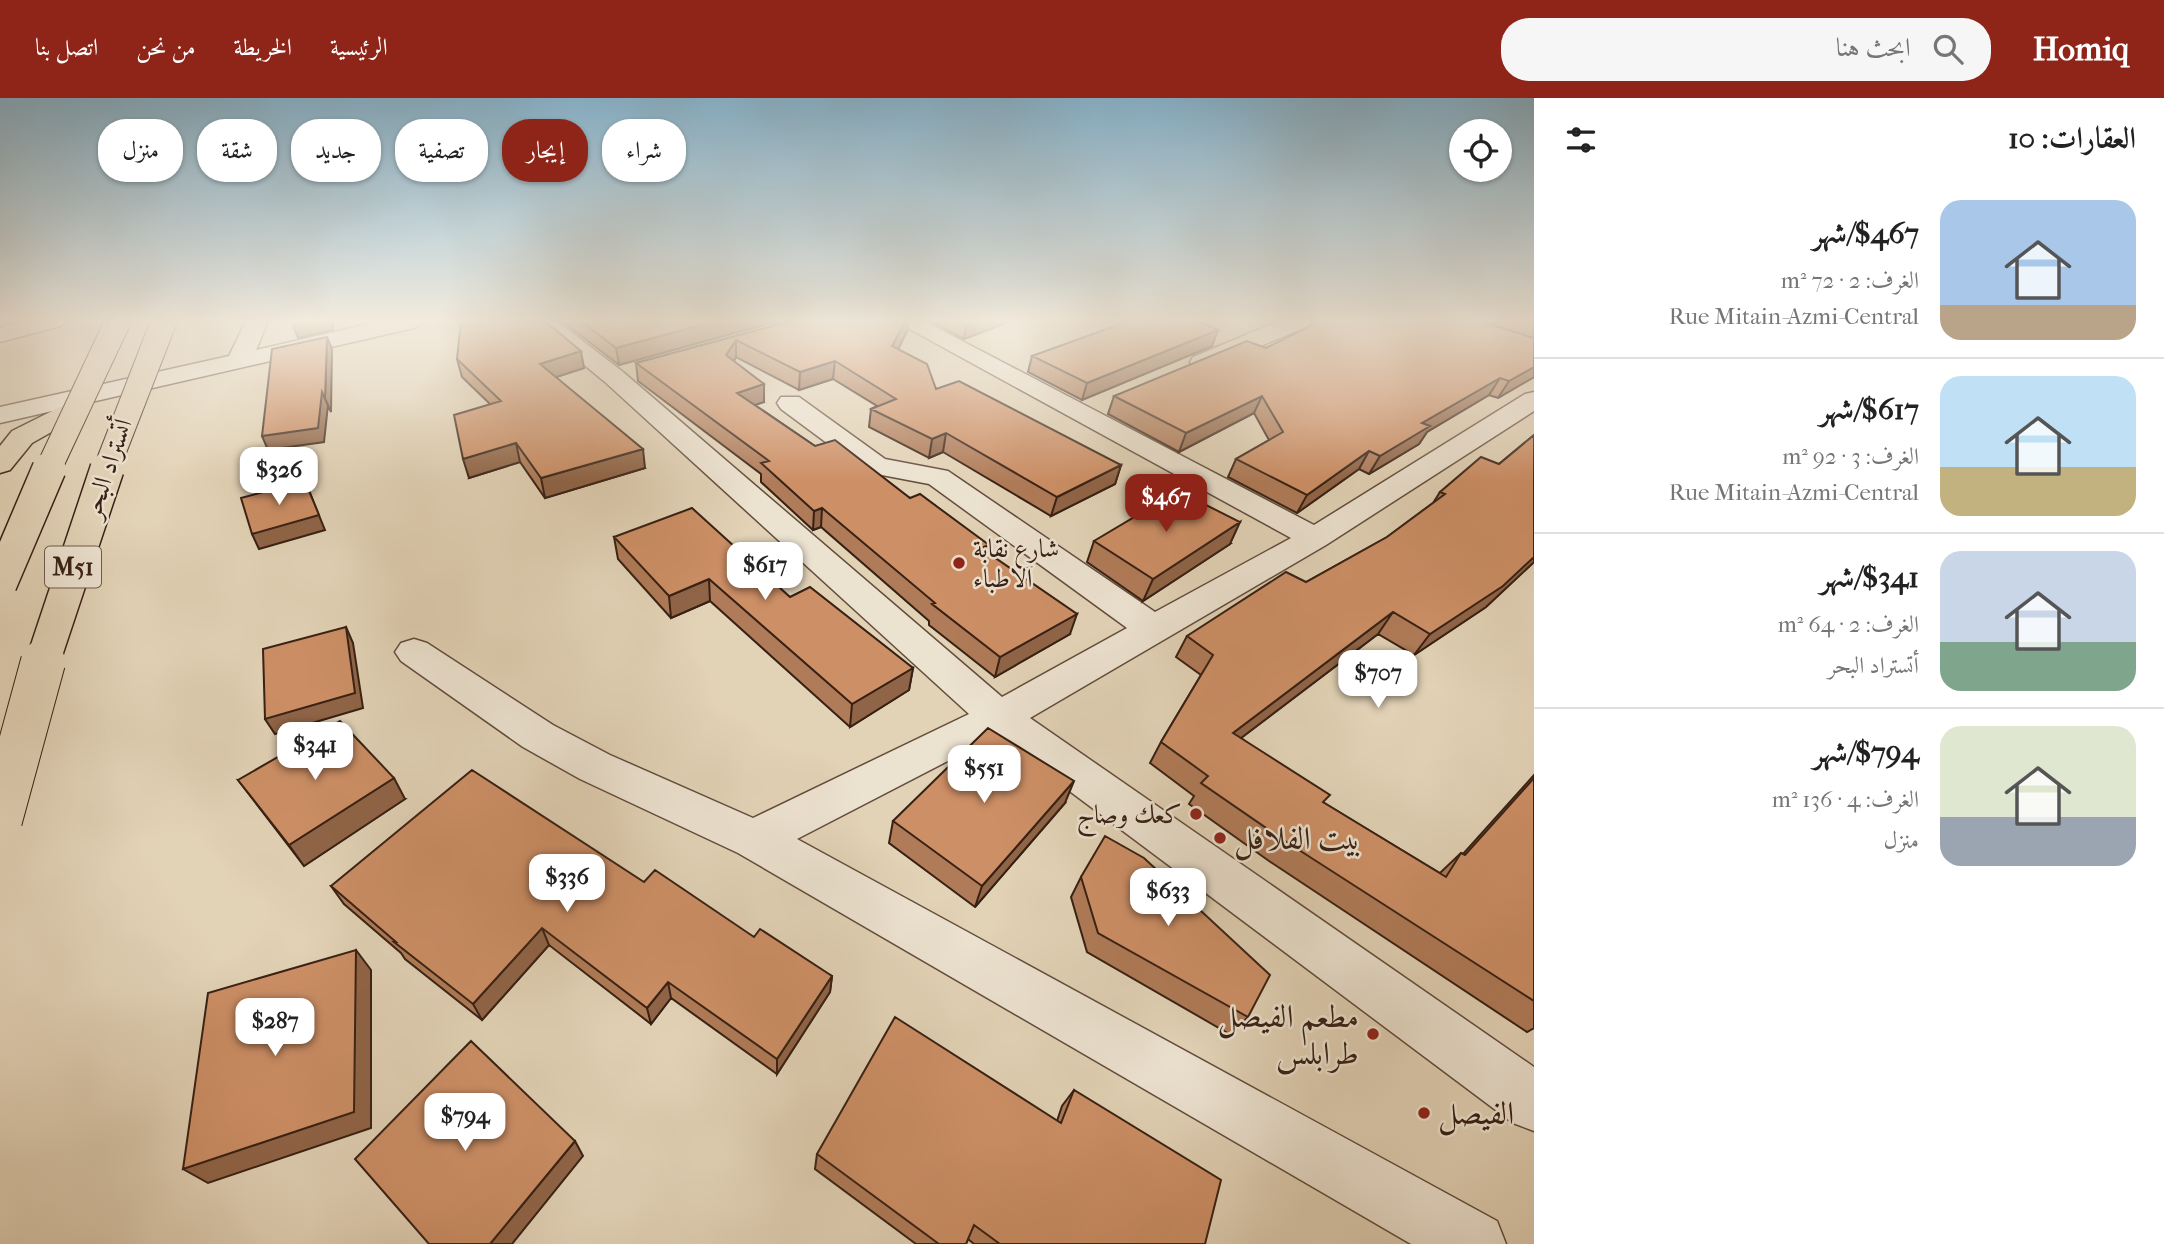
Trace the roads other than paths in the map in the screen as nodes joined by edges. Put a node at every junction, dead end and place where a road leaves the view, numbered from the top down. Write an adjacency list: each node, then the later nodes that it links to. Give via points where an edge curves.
1 (92, 374): 8 (highway, أتستراد البحر / M51, bridge)
2 (142, 374): 16 (highway, أتستراد البحر / M51, bridge, via 58,609)
3 (179, 374): 9 (street)
4 (629, 374): 15 (street)
5 (1021, 374): 11 (street, via 1093,408)
6 (1534, 400): 11 (street)
7 (790, 403): 13 (street, via 876,466 938,477)
8 (76, 407): 10 (highway, via 22,438); 12 (highway, أتستراد البحر / M51, bridge)
9 (0, 415)
10 (0, 464)
11 (1315, 538): 13 (street)
12 (0, 584)
13 (1154, 629): 15 (street)
14 (414, 652): 17 (street, via 595,767)
15 (999, 716): 17 (street); 18 (street)
16 (0, 820)
17 (754, 839): 19 (street)
18 (1534, 1102)
19 (1474, 1244)

